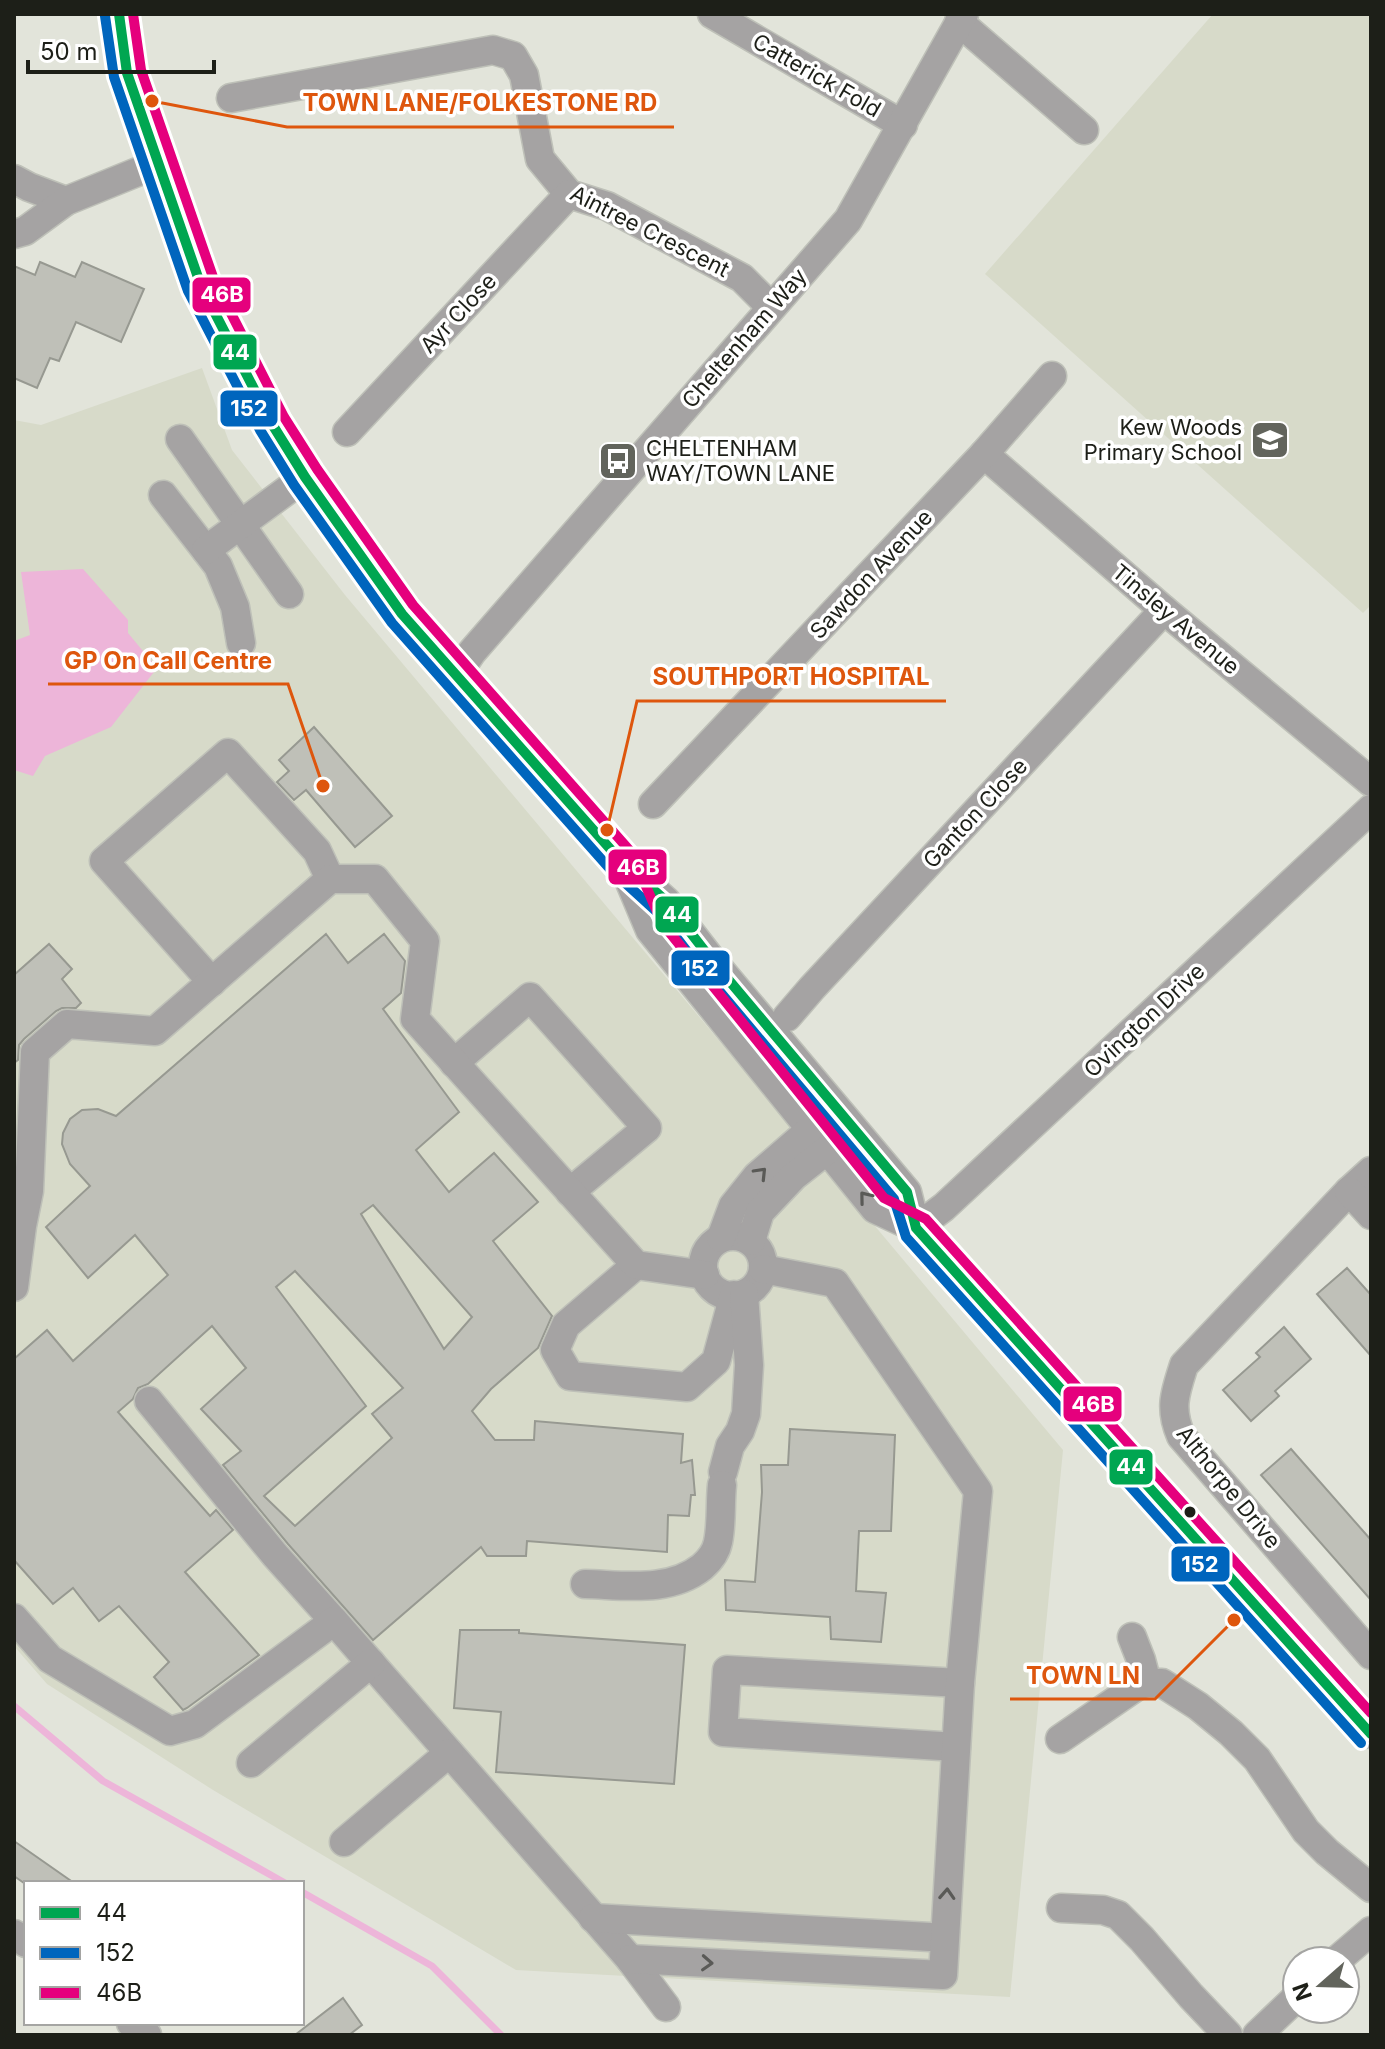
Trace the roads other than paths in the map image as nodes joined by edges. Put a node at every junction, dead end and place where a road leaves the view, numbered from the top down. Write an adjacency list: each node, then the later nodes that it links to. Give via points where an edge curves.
1 (119, 15): 7 (street, via 127,73)
2 (728, 18): 5 (street, Catterick Fold)
3 (962, 18): 5 (street, Cheltenham Way); 6 (street)
4 (231, 98): 9 (street, Aintree Crescent, via 493,50 513,56 524,75 540,159)
5 (903, 125): 12 (street, Cheltenham Way, via 848,220)
6 (1084, 130)
7 (157, 164): 10 (street); 17 (street, via 201,286)
8 (14, 179): 10 (street)
9 (569, 194): 12 (street, Aintree Crescent, via 607,206 742,278); 14 (street, Ayr Close)
10 (66, 201): 11 (street)
11 (14, 234)
12 (771, 307): 24 (street, Cheltenham Way)
13 (1052, 376): 16 (street, Sawdon Avenue)
14 (347, 432)
15 (180, 439): 19 (street)
16 (984, 454): 22 (street, Tinsley Avenue); 26 (street, Sawdon Avenue)
17 (305, 477): 19 (street); 24 (street, via 402,614)
18 (163, 495): 20 (street)
19 (241, 525): 20 (street); 21 (street)
20 (206, 550): 23 (street, via 235,607)
21 (289, 594)
22 (1164, 610): 25 (street, Tinsley Avenue); 31 (street, Ganton Close)
23 (241, 643)
24 (457, 674): 28 (street)
25 (1371, 782)
26 (653, 804)
27 (1371, 809): 39 (street, Ovington Drive)
28 (620, 860): 33 (street, via 666,901); 34 (street, via 650,930)
29 (330, 879): 30 (street); 30 (street, via 317,851 228,753 104,861); 32 (street, via 375,879 425,941 415,1019)
30 (212, 982): 45 (street, via 155,1031 67,1024 35,1052 29,1191)
31 (787, 1017)
32 (454, 1063): 37 (street); 37 (street, via 530,997 647,1128)
33 (845, 1118): 34 (street); 39 (street, via 907,1192)
34 (819, 1139): 39 (street, one-way to 34, via 875,1209); 40 (street, one-way to 34, via 733,1206 757,1176); 41 (street, via 760,1212)
35 (1371, 1171): 36 (street, Althorpe Drive)
36 (1349, 1191): 38 (street); 52 (street, Althorpe Drive, via 1184,1365 1174,1419 1181,1436)
37 (570, 1192): 42 (street)
38 (1371, 1215)
39 (916, 1228): 56 (street)
40 (721, 1238): 41 (street); 44 (street, via 705,1254)
41 (751, 1241): 43 (street)
42 (636, 1265): 44 (street); 46 (street, via 566,1325 555,1350 570,1376 687,1387 716,1361)
43 (763, 1269): 46 (street, via 753,1288); 54 (street, via 835,1283 978,1491)
44 (705, 1275): 46 (street, via 716,1290)
45 (14, 1287)
46 (739, 1294): 48 (street, via 749,1365 746,1414 722,1478 712,1559 677,1582 658,1586)
47 (149, 1401): 50 (street)
48 (585, 1584)
49 (14, 1618): 50 (street, via 50,1659 170,1731 195,1724)
50 (334, 1621): 53 (street)
51 (1132, 1637): 55 (street)
52 (1371, 1655)
53 (371, 1663): 59 (street); 60 (street)
54 (960, 1683): 58 (street); 58 (street, via 727,1670 723,1732)
55 (1147, 1683): 57 (street); 62 (street, via 1162,1683 1231,1733 1257,1759 1306,1831)
56 (1371, 1734)
57 (1060, 1739)
58 (956, 1747): 68 (street, one-way to 58, via 943,1975)
59 (449, 1753): 61 (street); 64 (street)
60 (251, 1763)
61 (344, 1842)
62 (1371, 1888)
63 (1061, 1908): 71 (street, via 1118,1915)
64 (593, 1918): 66 (street); 68 (street)
65 (1371, 1931): 67 (street)
66 (930, 1937)
67 (1355, 1945)
68 (630, 1959): 69 (street)
69 (666, 2007)
70 (1281, 2012): 72 (street)
71 (1228, 2035)
72 (1257, 2035)

